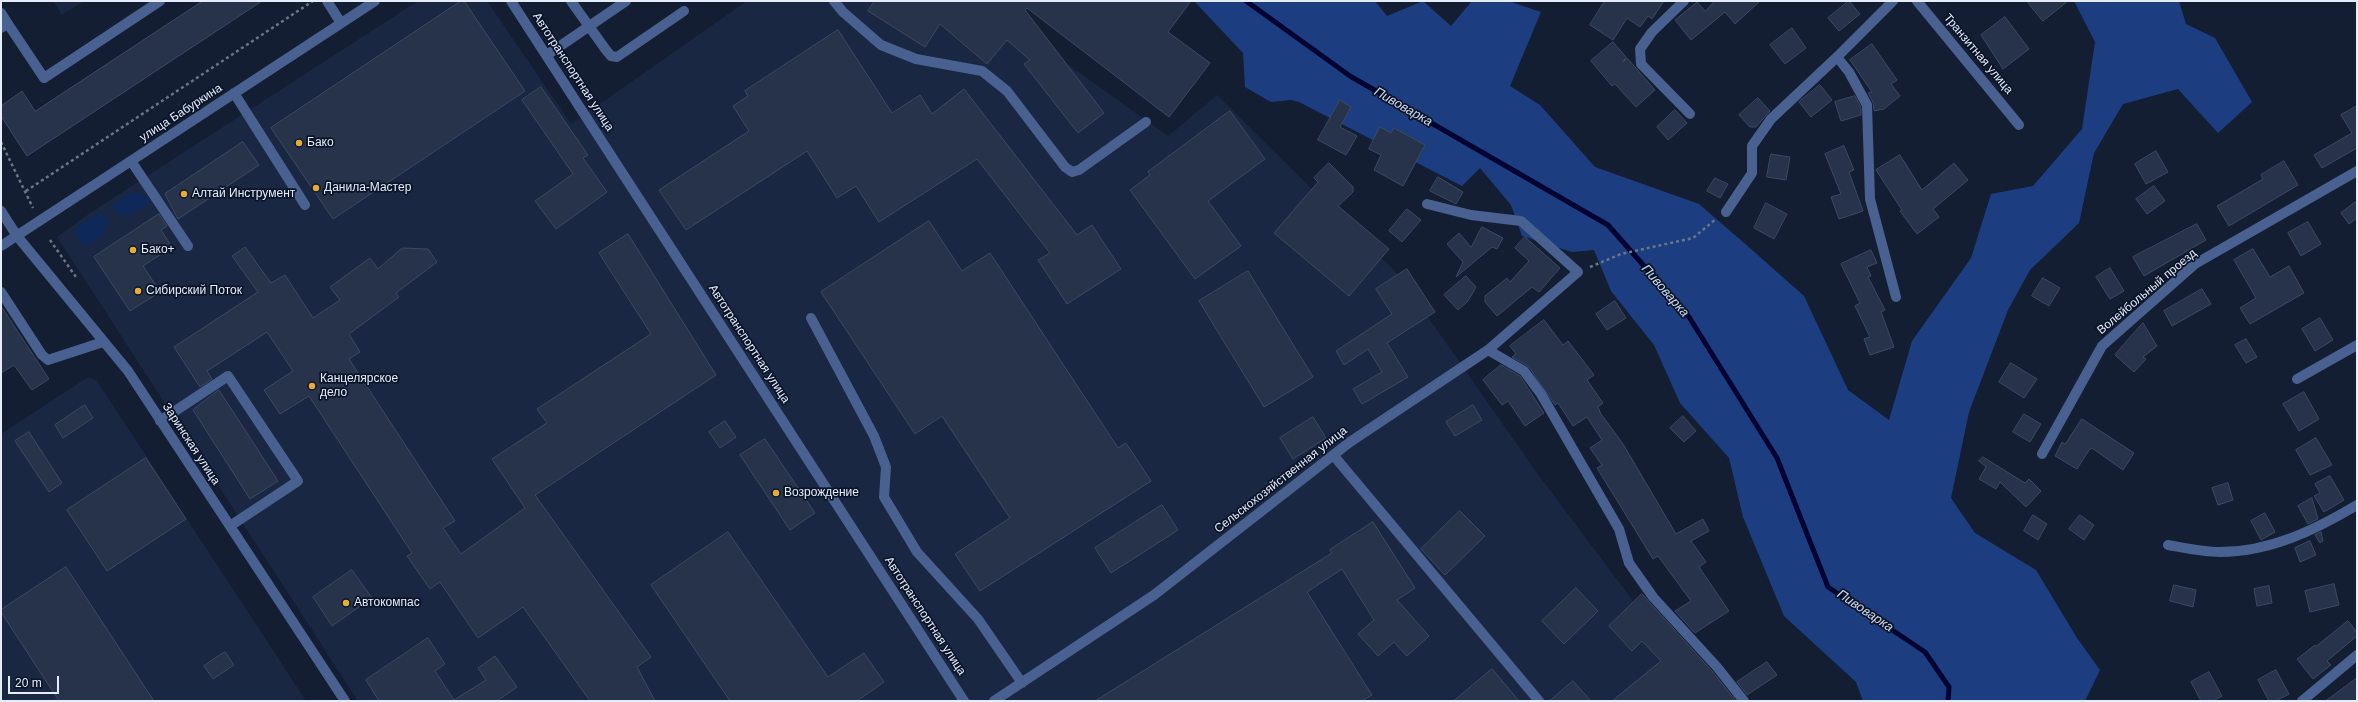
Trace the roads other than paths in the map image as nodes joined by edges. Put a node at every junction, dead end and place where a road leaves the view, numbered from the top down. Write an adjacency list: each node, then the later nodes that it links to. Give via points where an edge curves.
1 (160, 1): 14 (street, via 44,78)
2 (328, 1): 13 (street)
3 (375, 1): 13 (street, улица Бабуркина)
4 (511, 1): 16 (street, Автотранспортная улица)
5 (571, 1): 15 (street)
6 (626, 1): 15 (street)
7 (834, 1): 20 (street, via 880,45 916,59 982,70 1007,91 1065,167 1072,172 1079,170)
8 (1684, 1): 19 (street, via 1652,32 1640,49 1642,64)
9 (1893, 1): 17 (street)
10 (1917, 1): 21 (street, Транзитная улица)
11 (684, 10): 15 (street, via 617,57 606,50)
12 (1, 13): 14 (street)
13 (341, 22): 18 (street, улица Бабуркина)
14 (4, 26)
15 (588, 27): 16 (street)
16 (547, 55): 47 (street, Автотранспортная улица)
17 (1837, 57): 27 (street, via 1771,119 1752,146 1752,173); 32 (street, via 1849,72 1867,105 1870,199)
18 (234, 93): 22 (street, улица Бабуркина); 25 (street)
19 (1690, 114)
20 (1146, 122)
21 (2019, 124)
22 (131, 161): 28 (street, улица Бабуркина); 30 (street)
23 (2357, 171): 39 (street, Волейбольный проезд, via 2195,264 2102,346)
24 (1427, 204): 36 (street, Сельскохозяйственная улица, via 1471,215 1521,221 1578,272)
25 (305, 205)
26 (1, 211): 28 (street, Заринская улица)
27 (1726, 212)
28 (17, 236): 29 (street, улица Бабуркина); 34 (street, Заринская улица)
29 (1, 246)
30 (188, 246)
31 (2, 294): 34 (street, via 42,355 48,360)
32 (1896, 297)
33 (811, 318): 45 (street, via 874,436 886,467 884,497 917,552 978,619)
34 (102, 342): 38 (street, Заринская улица, via 128,371)
35 (2357, 345): 37 (street)
36 (1488, 350): 40 (street, Сельскохозяйственная улица, via 1350,442); 50 (street, via 1524,371 1541,394 1619,530 1629,562 1653,597 1717,667)
37 (2297, 379)
38 (160, 421): 42 (street, Заринская улица); 42 (street, via 228,376 233,383 298,482)
39 (2042, 454)
40 (1334, 456): 45 (street, Сельскохозяйственная улица, via 1154,595); 49 (street)
41 (2357, 504): 43 (street, via 2322,526 2266,548 2219,552)
42 (230, 526): 46 (street, Заринская улица)
43 (2168, 545)
44 (2357, 655): 51 (street)
45 (1022, 683): 48 (street, Сельскохозяйственная улица)
46 (345, 701)
47 (964, 701)
48 (994, 701)
49 (1539, 701)
50 (1744, 701)
51 (2302, 701)

